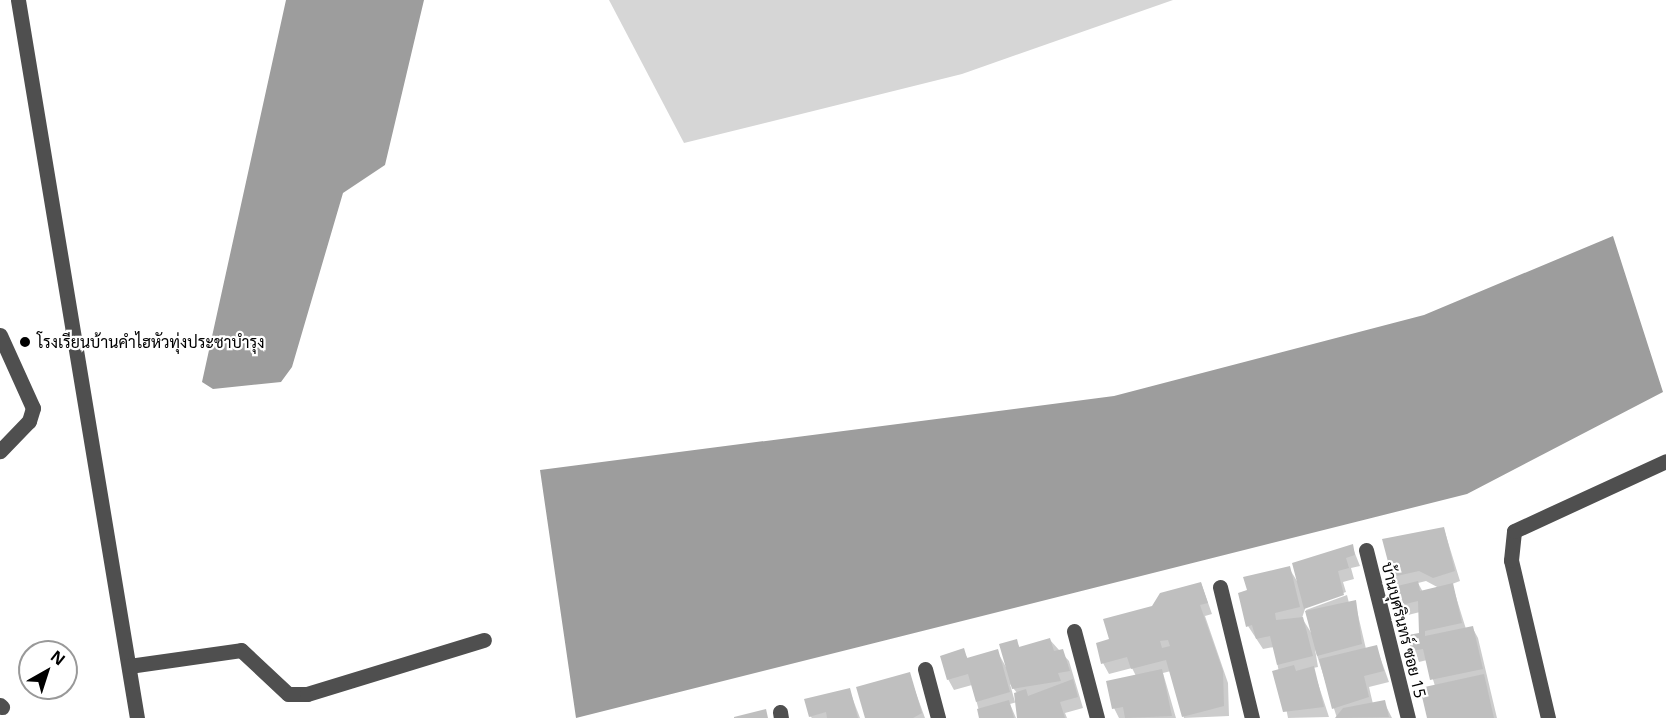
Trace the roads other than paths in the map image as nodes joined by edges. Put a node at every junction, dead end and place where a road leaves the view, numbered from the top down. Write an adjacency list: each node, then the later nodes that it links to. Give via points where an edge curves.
1 (18, 0): 9 (street)
2 (0, 335): 3 (street, via 33,408 29,421)
3 (0, 451)
4 (1666, 461): 16 (street, via 1514,531 1511,560)
5 (1366, 550): 15 (street, บ้านบุศรินทร์ ซอย 15)
6 (1220, 587): 14 (street)
7 (1074, 631): 13 (street)
8 (484, 639): 9 (street, via 307,694 288,694 241,650)
9 (129, 666): 11 (street)
10 (925, 669): 12 (street)
11 (137, 718)
12 (938, 718)
13 (1097, 718)
14 (1252, 718)
15 (1408, 718)
16 (1548, 718)

